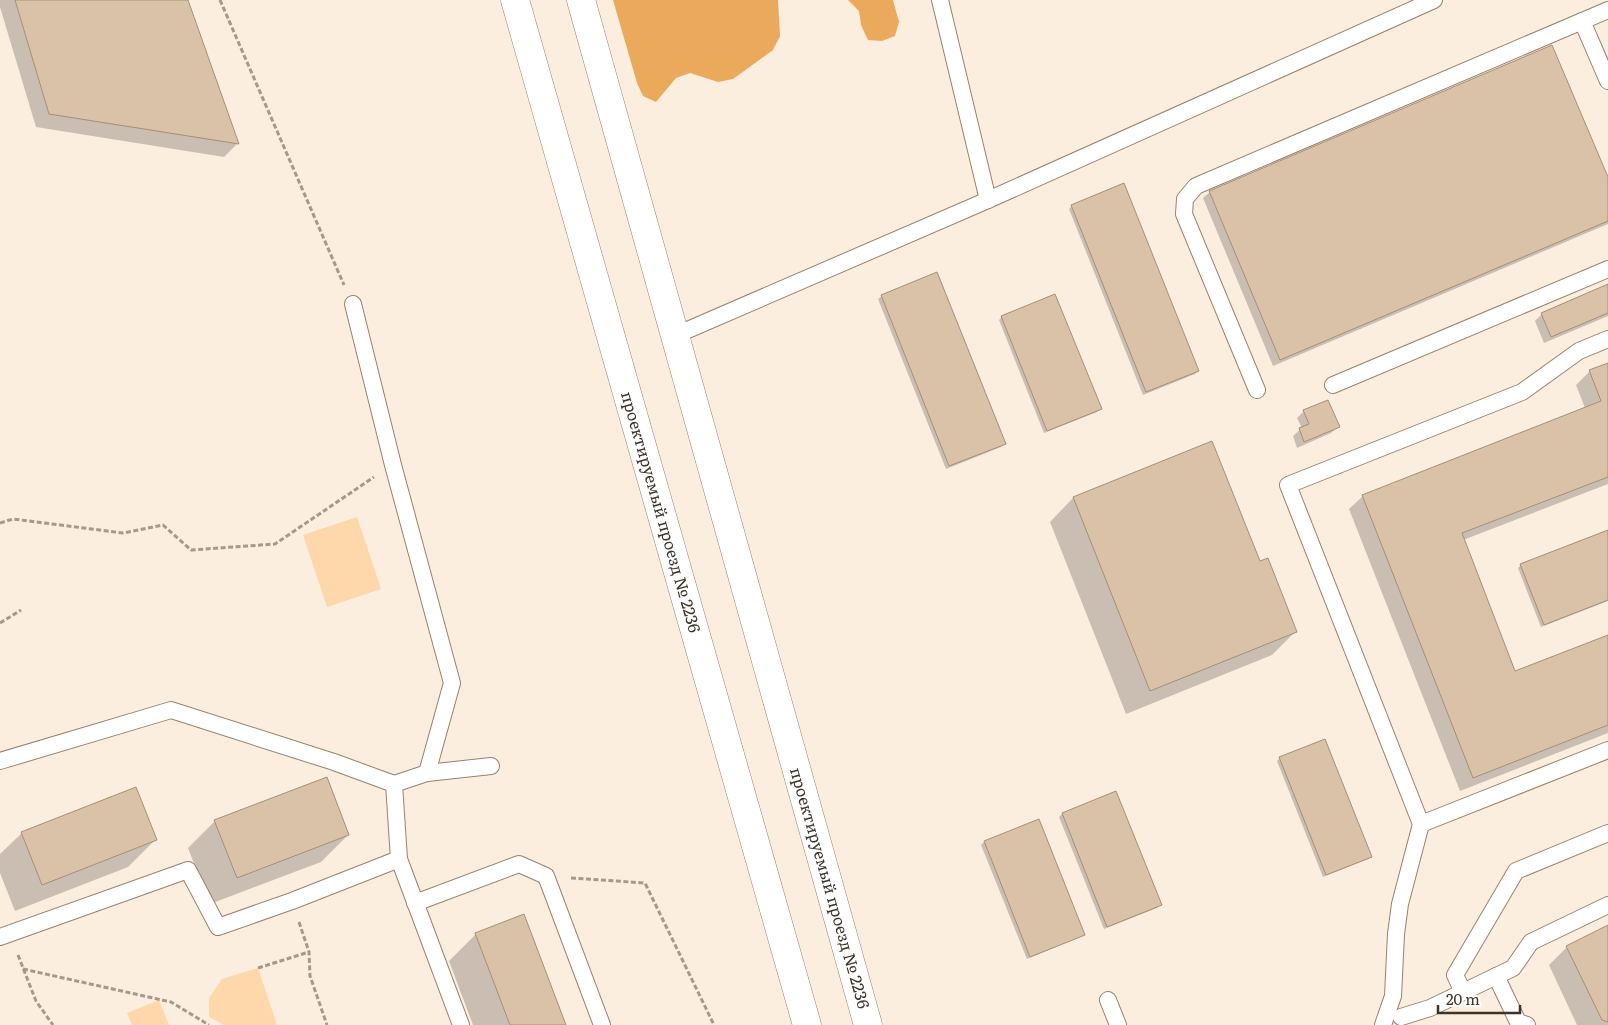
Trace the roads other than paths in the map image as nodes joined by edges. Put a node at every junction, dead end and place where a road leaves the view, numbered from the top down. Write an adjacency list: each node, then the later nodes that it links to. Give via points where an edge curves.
1 (515, 0): 33 (main road, проектируемый проезд № 2236)
2 (581, 0): 11 (main road, проектируемый проезд № 2236)
3 (940, 0): 8 (lane)
4 (1434, 0): 8 (lane)
5 (1608, 10): 6 (lane)
6 (1582, 21): 7 (lane); 14 (lane, via 1196,186 1185,199 1184,214)
7 (1608, 81)
8 (988, 200): 11 (lane)
9 (1608, 269): 13 (lane)
10 (352, 304): 18 (lane, via 452,683)
11 (676, 335): 34 (main road, проектируемый проезд № 2236)
12 (1608, 340): 20 (lane, via 1579,351 1522,392 1288,485)
13 (1333, 385)
14 (1257, 390)
15 (1608, 750): 20 (lane)
16 (0, 761): 19 (lane, via 171,710)
17 (491, 766): 18 (lane)
18 (427, 773): 19 (lane)
19 (394, 784): 22 (lane)
20 (1421, 824): 28 (lane, via 1400,904)
21 (1608, 833): 27 (lane, via 1516,871 1455,975)
22 (399, 859): 23 (lane); 25 (lane, via 218,927 188,870)
23 (416, 903): 31 (lane); 32 (lane, via 519,864 546,876)
24 (1608, 905): 26 (lane, via 1531,942 1513,968)
25 (5, 935)
26 (1496, 976): 27 (lane); 37 (lane, via 1518,1022)
27 (1464, 992): 30 (lane)
28 (1393, 996): 30 (lane); 36 (lane)
29 (1108, 1000): 35 (lane)
30 (1402, 1021)
31 (461, 1025)
32 (602, 1025)
33 (807, 1025)
34 (868, 1025)
35 (1118, 1025)
36 (1382, 1025)
37 (1527, 1025)

